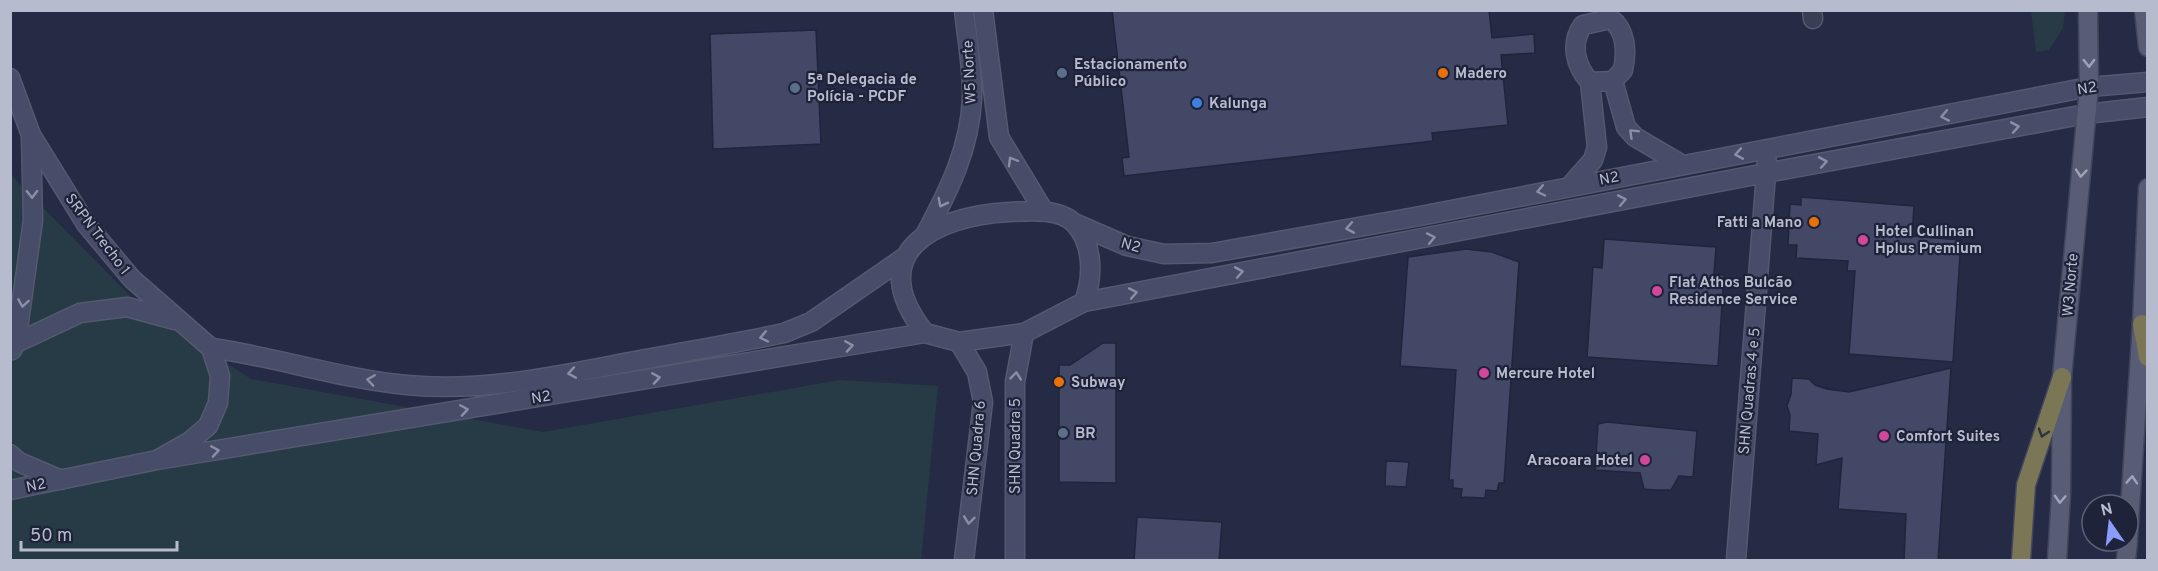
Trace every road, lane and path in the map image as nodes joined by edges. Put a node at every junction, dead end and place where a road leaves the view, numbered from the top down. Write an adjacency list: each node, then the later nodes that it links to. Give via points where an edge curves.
1 (964, 10): 23 (main road, W5 Norte, one-way to 23, via 972,97 968,133 960,165)
2 (983, 10): 21 (main road, W5 Norte, one-way to 2, via 999,137)
3 (2088, 10): 12 (main road, W3 Norte, one-way to 12)
4 (2145, 10): 7 (main road)
5 (1610, 15): 6 (main road); 9 (main road, via 1624,40 1625,60 1623,70)
6 (1581, 17): 10 (main road, via 1575,49 1580,72)
7 (2148, 47)
8 (10, 78): 15 (main road, SRPN Trecho 1)
9 (1613, 81): 10 (main road); 17 (main road, one-way to 9, via 1635,137 1626,127)
10 (1590, 82): 19 (main road, via 1597,147 1593,160)
11 (2148, 82): 12 (main road, N2)
12 (2090, 87): 14 (main road, W3 Norte); 16 (main road, N2, one-way to 16)
13 (2148, 107): 14 (main road, N2)
14 (2086, 114): 18 (main road, N2, one-way to 14); 34 (main road, W3 Norte, one-way to 34)
15 (31, 135): 26 (main road, SRPN Trecho 1, via 86,224 132,279); 31 (main road, SRPN Trecho 1, one-way to 31, via 33,220)
16 (1768, 149): 17 (main road, N2, one-way to 17); 18 (main road, SHN Quadras 4 e 5)
17 (1681, 164): 19 (main road, N2)
18 (1766, 172): 25 (main road, N2, one-way to 18); 42 (main road, SHN Quadras 4 e 5)
19 (1571, 185): 22 (main road, N2, one-way to 22, via 1212,253 1164,254 1127,246)
20 (2148, 188): 27 (main road)
21 (1043, 210): 22 (main road); 23 (main road, via 958,218)
22 (1074, 223): 25 (main road, via 1086,245 1092,273)
23 (926, 233): 24 (main road)
24 (905, 257): 28 (main road, via 899,275 903,294); 32 (main road, N2, one-way to 32, via 811,322 784,333 517,383 408,385)
25 (1084, 303): 29 (main road)
26 (180, 321): 31 (main road, via 127,307 80,313); 32 (main road, SRPN Trecho 1)
27 (2142, 324): 33 (highway); 39 (main road, one-way to 27)
28 (925, 333): 30 (main road); 36 (main road, N2, one-way to 28)
29 (1024, 333): 30 (main road); 41 (main road, SHN Quadra 5, one-way to 29, via 1015,382)
30 (959, 342): 40 (main road, SHN Quadra 6, one-way to 40, via 977,372 983,402)
31 (13, 348)
32 (211, 348): 36 (main road, via 220,376 218,403 208,426)
33 (2148, 357)
34 (2061, 377): 43 (highway, one-way to 43, via 2026,485); 44 (main road, W3 Norte, one-way to 44)
35 (10, 454): 37 (main road, via 19,462)
36 (157, 460): 37 (main road, N2)
37 (61, 480): 38 (main road, N2)
38 (10, 490)
39 (2131, 493)
40 (964, 561)
41 (1015, 561)
42 (1736, 561)
43 (2021, 561)
44 (2057, 561)

